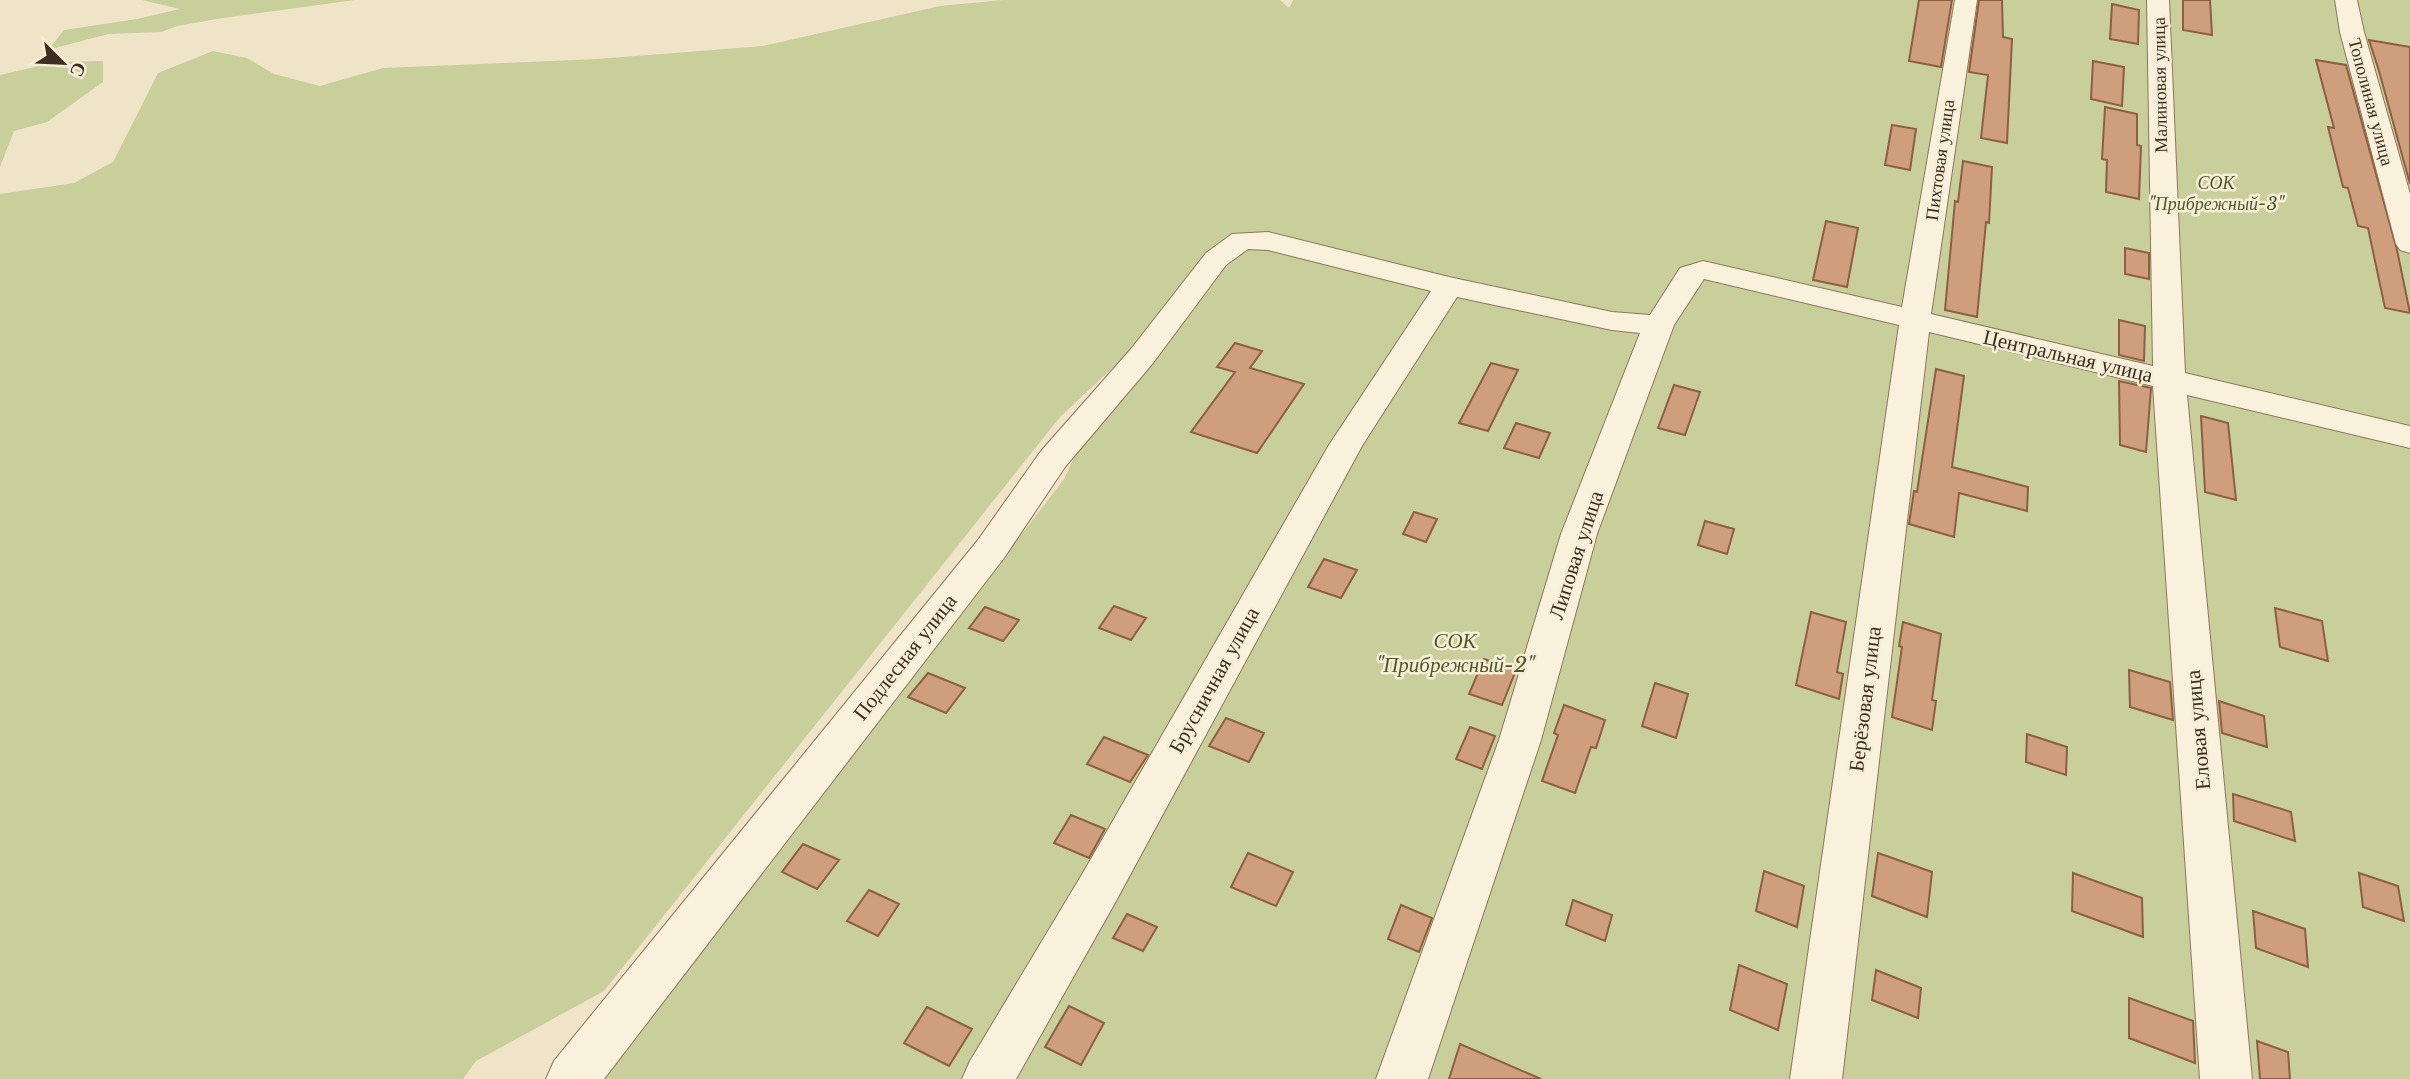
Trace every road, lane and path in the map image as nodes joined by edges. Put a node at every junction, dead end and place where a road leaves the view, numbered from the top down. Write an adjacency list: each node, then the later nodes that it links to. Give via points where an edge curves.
1 (1966, 0): 7 (street, Пихтовая улица)
2 (2158, 0): 9 (street, Малиновая улица)
3 (2346, 0): 4 (street, Тополиная улица)
4 (2410, 244)
5 (1727, 275): 7 (street, Центральная улица); 8 (street, Липовая улица, via 1703,270 1690,274)
6 (1449, 286): 8 (street, via 1612,321); 11 (street, Подлесная улица, via 1268,240 1241,240 1216,259 1142,356 1053,459 991,549); 12 (street, Брусничная улица, via 1346,445)
7 (1915, 319): 9 (street, Центральная улица); 14 (street, Берёзовая улица)
8 (1659, 325): 13 (street, Липовая улица, via 1579,534 1520,740)
9 (2169, 380): 10 (street, Центральная улица); 15 (street, Еловая улица)
10 (2410, 437)
11 (572, 1079)
12 (988, 1079)
13 (1402, 1079)
14 (1816, 1079)
15 (2226, 1079)

